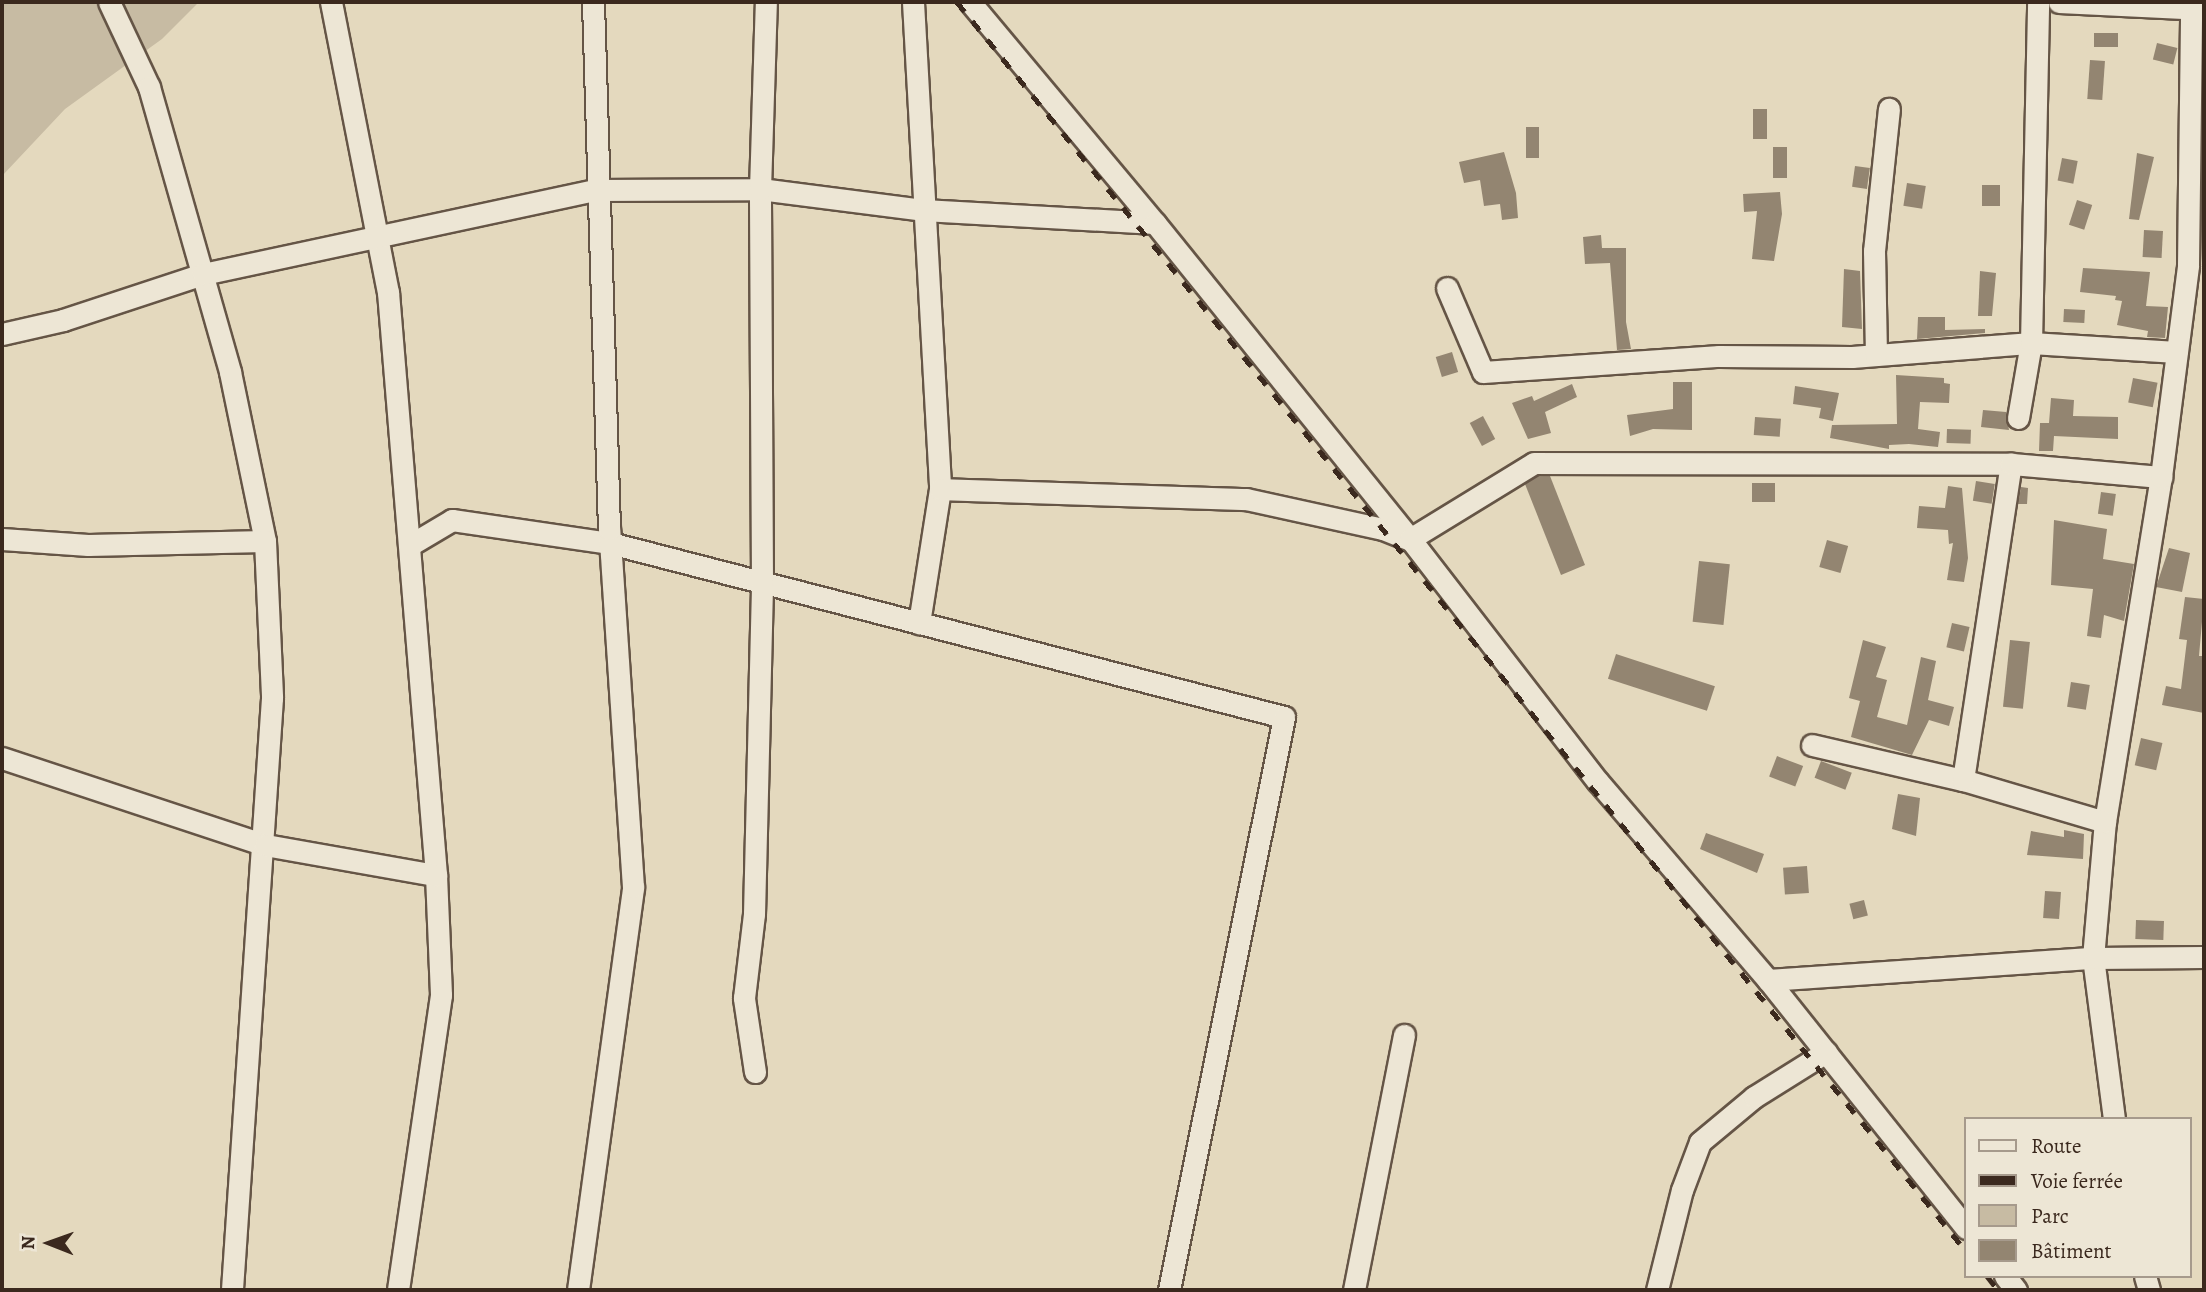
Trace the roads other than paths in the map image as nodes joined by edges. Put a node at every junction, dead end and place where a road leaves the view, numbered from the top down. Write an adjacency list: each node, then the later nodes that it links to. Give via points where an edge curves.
1 (109, 2): 16 (street, via 149,87)
2 (331, 2): 15 (street)
3 (593, 2): 12 (street)
4 (766, 2): 11 (street)
5 (913, 2): 13 (street)
6 (970, 2): 14 (street)
7 (2038, 2): 19 (street)
8 (2059, 2): 9 (street)
9 (2198, 9): 20 (street, via 2188,265)
10 (1889, 109): 21 (street, via 1874,251)
11 (761, 189): 12 (street); 13 (street); 31 (street)
12 (596, 190): 15 (street); 29 (street)
13 (923, 209): 14 (street); 25 (street)
14 (1155, 223): 27 (street)
15 (376, 234): 16 (street); 30 (street, via 388,292)
16 (203, 274): 18 (street, via 63,320); 28 (street, via 230,372)
17 (1447, 288): 21 (street, via 1483,372 1719,356)
18 (2, 334)
19 (2031, 343): 20 (street); 21 (street); 22 (street)
20 (2177, 352): 24 (street)
21 (1876, 355)
22 (2018, 418)
23 (2011, 464): 24 (street); 27 (street, via 1534,463); 35 (street)
24 (2161, 477): 36 (street)
25 (940, 489): 27 (street, via 1246,499); 32 (street)
26 (2, 539): 28 (street, via 88,545)
27 (1410, 539): 41 (street, via 1598,782)
28 (265, 541): 37 (street, via 272,698)
29 (610, 543): 30 (street, via 452,520); 31 (street); 49 (street, via 633,887)
30 (410, 545): 38 (street)
31 (762, 582): 32 (street); 44 (street, via 754,914 744,998)
32 (919, 623): 50 (street, via 1284,717)
33 (1812, 745): 35 (street)
34 (2, 758): 37 (street)
35 (1963, 780): 36 (street)
36 (2105, 822): 40 (street)
37 (265, 845): 38 (street); 47 (street)
38 (436, 875): 48 (street, via 440,995)
39 (2204, 957): 40 (street)
40 (2093, 958): 41 (street); 45 (street)
41 (1768, 980): 43 (street)
42 (1404, 1035): 51 (street)
43 (1826, 1052): 46 (street); 52 (street, via 1754,1097 1700,1142 1682,1190)
44 (755, 1072)
45 (2114, 1117)
46 (1965, 1226)
47 (232, 1290)
48 (398, 1290)
49 (578, 1290)
50 (1169, 1290)
51 (1354, 1290)
52 (1657, 1290)

